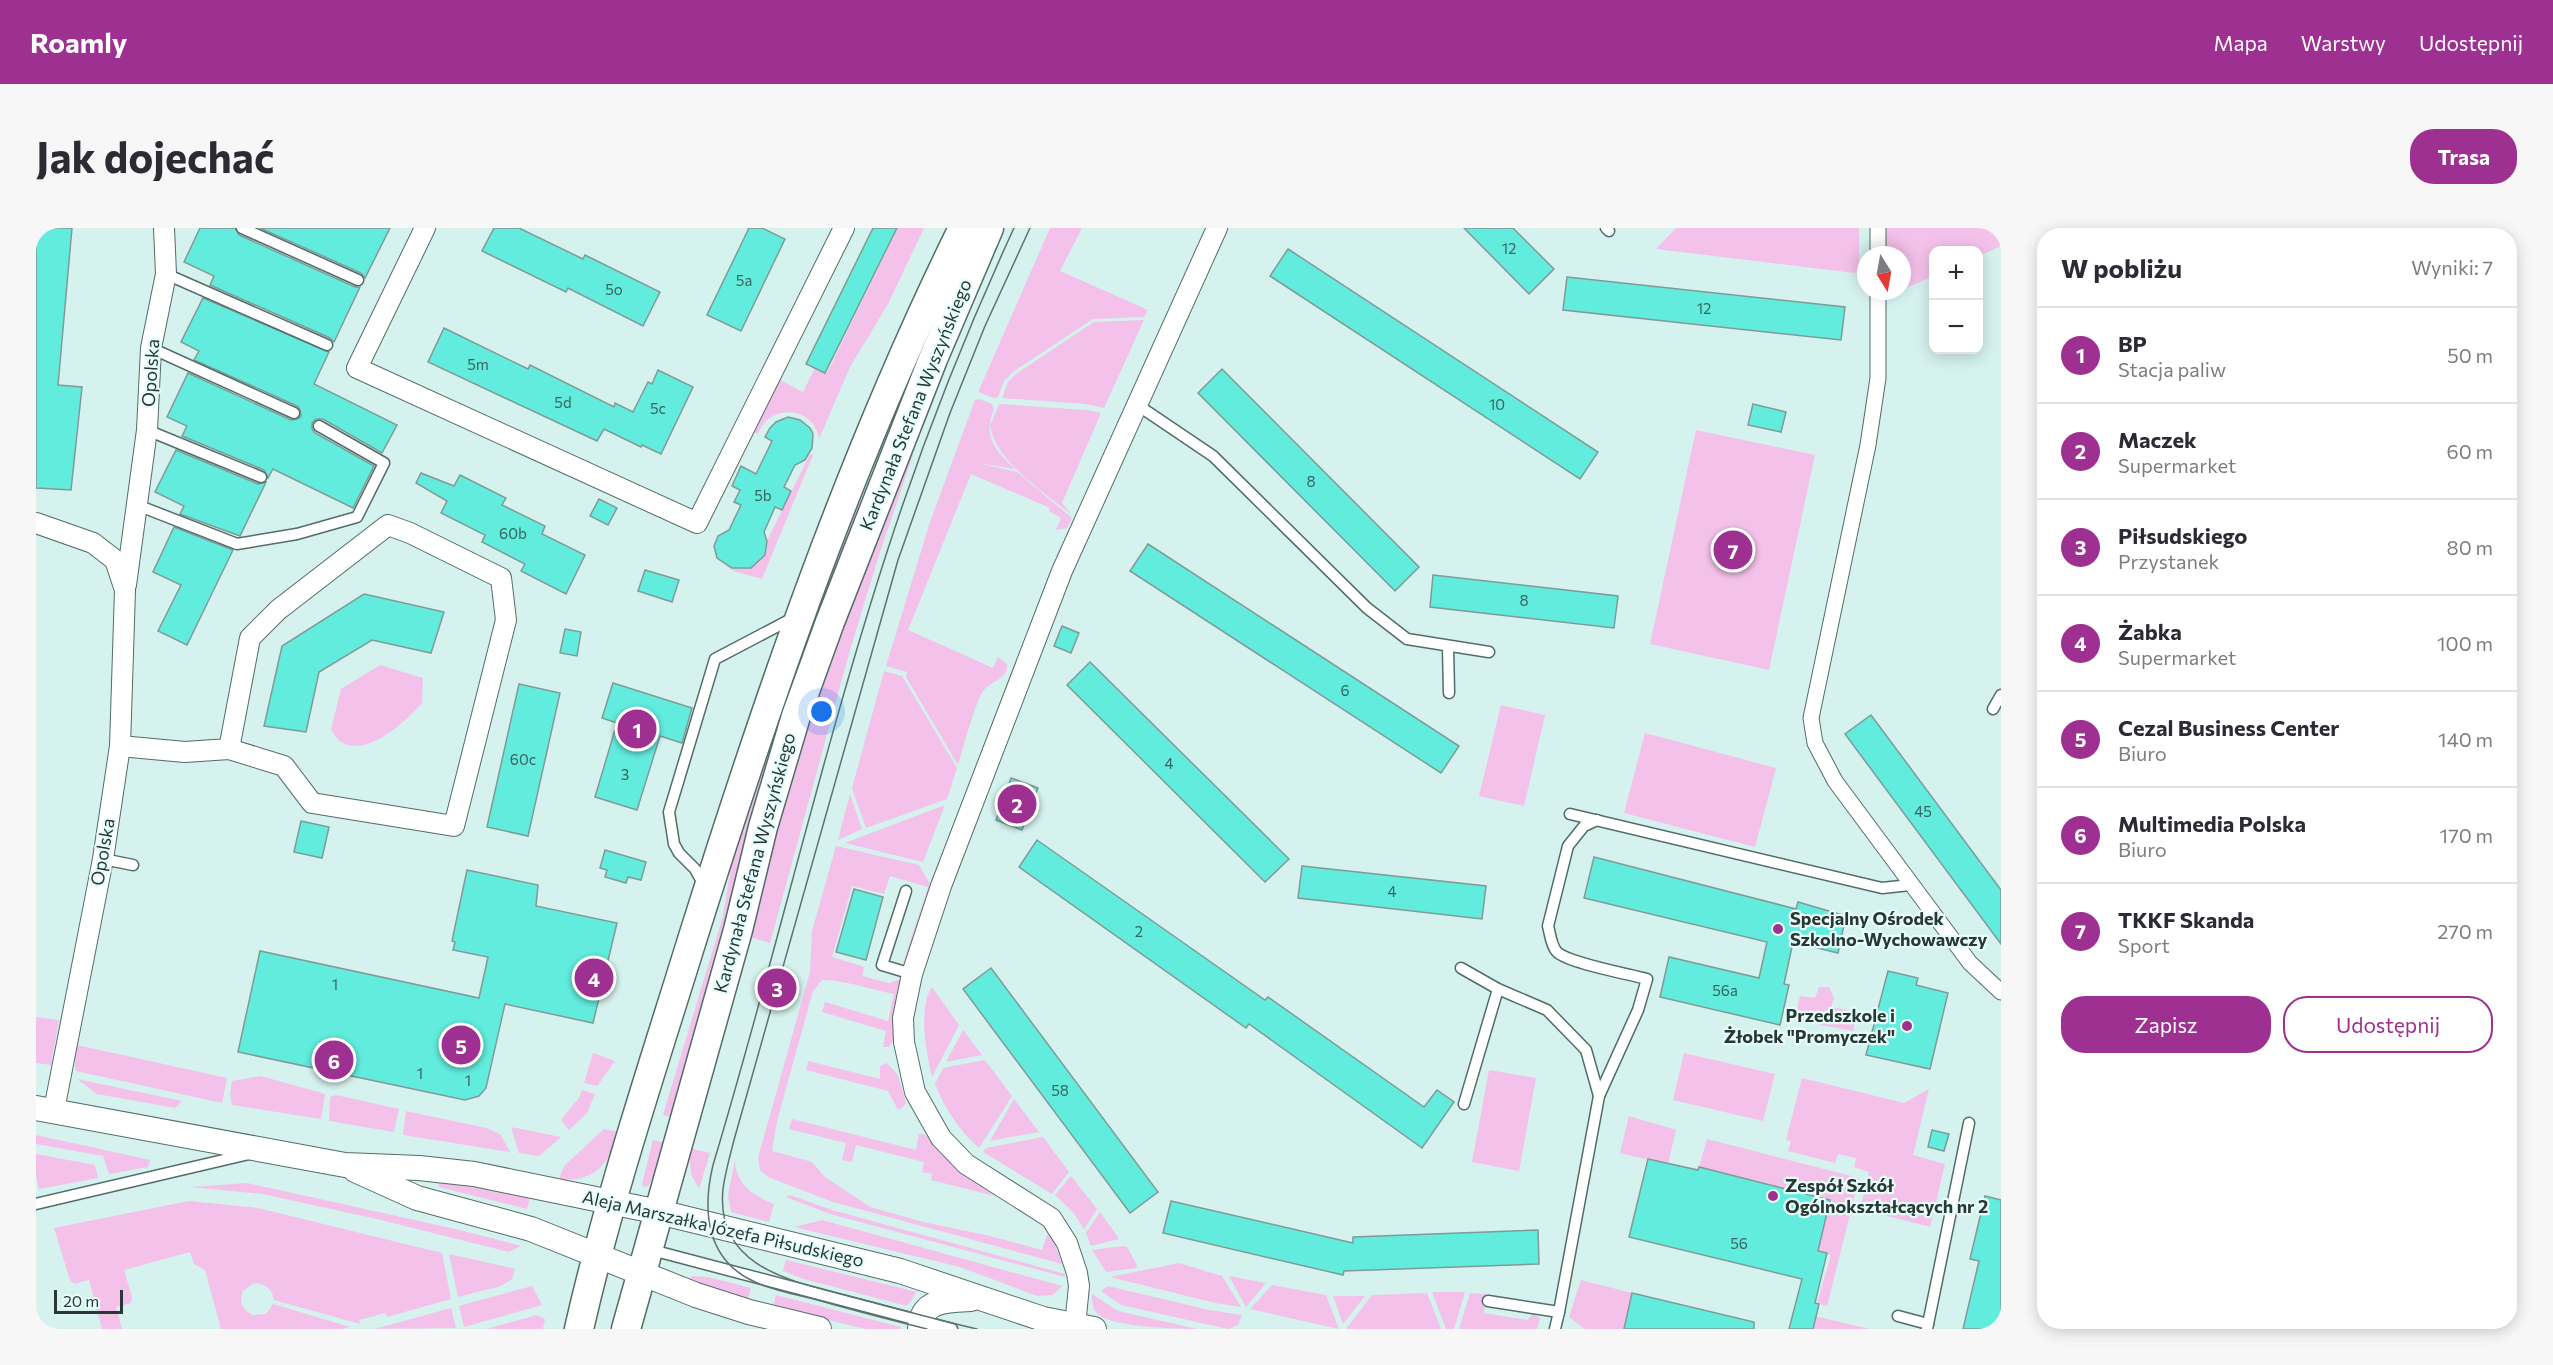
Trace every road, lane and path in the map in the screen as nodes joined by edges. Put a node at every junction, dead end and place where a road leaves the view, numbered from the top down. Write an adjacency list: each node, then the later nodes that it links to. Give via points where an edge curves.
1 (164, 228): 10 (street, Opolska)
2 (242, 228): 11 (lane)
3 (425, 228): 4 (street, via 357,368 697,523)
4 (844, 228)
5 (963, 228): 23 (main road, Kardynała Stefana Wyszyńskiego, via 881,407)
6 (989, 228): 50 (main road, Kardynała Stefana Wyszyńskiego, via 936,349 799,707)
7 (1217, 228): 15 (street)
8 (1878, 228): 9 (street)
9 (1878, 246)
10 (166, 274): 13 (lane); 14 (street, Opolska)
11 (357, 280)
12 (1878, 300): 35 (street, via 1878,378 1868,445 1811,718 1815,743 1835,781)
13 (327, 345)
14 (151, 348): 16 (lane); 18 (street, Opolska)
15 (1136, 404): 24 (lane, via 1213,456 1367,608 1407,639); 39 (street, via 1062,571 941,886)
16 (294, 413)
17 (319, 426): 20 (lane, via 384,463 357,517 297,534 237,544)
18 (147, 430): 19 (lane); 20 (street, Opolska)
19 (261, 477)
20 (137, 505): 22 (street, Opolska)
21 (36, 523): 22 (street, Opolska, via 93,543 115,560)
22 (125, 590): 29 (street, Opolska)
23 (799, 615): 37 (main road, Kardynała Stefana Wyszyńskiego); 37 (lane, via 715,659 669,812 674,844 700,877)
24 (1448, 647): 25 (lane); 26 (lane)
25 (1489, 652)
26 (1449, 693)
27 (2001, 695): 28 (lane)
28 (1993, 709)
29 (120, 746): 30 (street, via 185,752); 33 (street, Opolska)
30 (229, 749): 30 (street, via 284,766 312,803 454,826 506,620 501,578 388,525 278,610 249,638)
31 (1570, 814): 32 (lane)
32 (1597, 820): 35 (lane, via 1882,888); 42 (lane, via 1584,826 1568,846 1548,926 1557,952 1647,979 1638,1010)
33 (103, 859): 34 (lane); 44 (street, Opolska)
34 (133, 865)
35 (1910, 885): 41 (street, via 1970,963)
36 (906, 891): 39 (lane, via 882,965)
37 (705, 899): 48 (main road, Kardynała Stefana Wyszyńskiego)
38 (1461, 968): 40 (lane)
39 (912, 974): 59 (street, via 903,1018 904,1042 921,1107 941,1138 966,1164 1051,1218 1067,1242 1077,1273)
40 (1498, 989): 42 (lane, via 1547,1010 1586,1050); 43 (lane)
41 (2001, 992)
42 (1599, 1096): 55 (lane)
43 (1464, 1104)
44 (45, 1109): 46 (street, Aleja Marszałka Józefa Piłsudskiego)
45 (1969, 1123): 58 (lane)
46 (266, 1150): 47 (street, Aleja Marszałka Józefa Piłsudskiego); 49 (lane)
47 (345, 1165): 48 (street, Aleja Marszałka Józefa Piłsudskiego, via 441,1170); 51 (street, Aleja Marszałka Józefa Piłsudskiego, via 417,1198 531,1229)
48 (611, 1202): 50 (street, Aleja Marszałka Józefa Piłsudskiego); 51 (main road, Kardynała Stefana Wyszyńskiego)
49 (36, 1204)
50 (659, 1212): 52 (main road, Kardynała Stefana Wyszyńskiego); 53 (street, Aleja Marszałka Józefa Piłsudskiego, via 900,1271)
51 (597, 1253): 52 (street, Aleja Marszałka Józefa Piłsudskiego); 60 (main road, Kardynała Stefana Wyszyńskiego)
52 (645, 1261): 57 (lane); 61 (main road, Kardynała Stefana Wyszyńskiego); 62 (street, Aleja Marszałka Józefa Piłsudskiego, via 723,1304)
53 (986, 1299): 57 (street, via 937,1302 928,1308); 59 (street, Aleja Marszałka Józefa Piłsudskiego)
54 (1488, 1300): 55 (lane)
55 (1559, 1312): 64 (lane)
56 (1898, 1316): 58 (lane)
57 (920, 1325): 63 (lane)
58 (1928, 1326)
59 (1085, 1327)
60 (579, 1329)
61 (626, 1329)
62 (819, 1329)
63 (952, 1329)
64 (1555, 1329)

